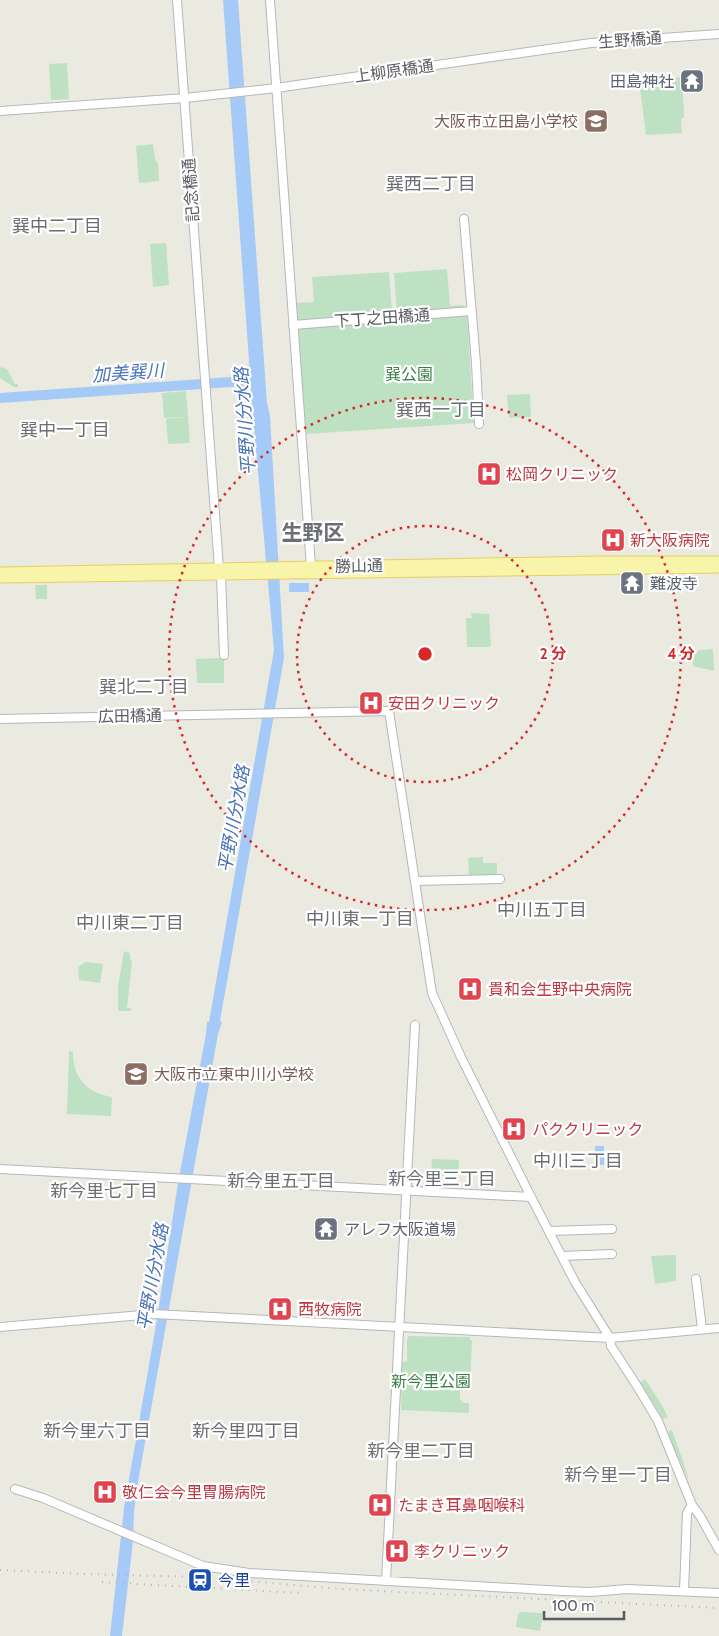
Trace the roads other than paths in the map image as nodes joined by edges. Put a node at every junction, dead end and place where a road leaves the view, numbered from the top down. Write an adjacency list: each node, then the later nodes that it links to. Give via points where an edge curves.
1 (177, 0): 6 (street, 記念橋通)
2 (270, 0): 5 (street)
3 (719, 34): 4 (street, 生野橋通, via 590,43)
4 (541, 50): 5 (street, 上柳原橋通)
5 (276, 88): 6 (street, 上柳原橋通); 10 (street)
6 (185, 98): 7 (street); 15 (street, 記念橋通)
7 (0, 111)
8 (464, 219): 9 (street)
9 (471, 311): 10 (street, 下丁之田橋通); 11 (street)
10 (293, 325): 13 (street)
11 (479, 424)
12 (719, 561): 13 (main road, 勝山通)
13 (311, 567): 16 (main road, 勝山通)
14 (719, 568): 16 (main road, 勝山通)
15 (220, 571): 16 (main road, 勝山通); 17 (main road, 勝山通); 18 (main road, 勝山通); 19 (street, 記念橋通)
16 (280, 571)
17 (0, 572)
18 (0, 578)
19 (224, 655)
20 (0, 719): 22 (street, 広田橋通, via 389,711)
21 (500, 879): 22 (street)
22 (415, 881): 26 (street, via 432,993)
23 (415, 1025): 25 (street)
24 (0, 1169): 25 (street)
25 (406, 1191): 26 (street); 33 (street)
26 (531, 1197): 28 (street)
27 (612, 1229): 28 (street)
28 (549, 1231): 30 (street)
29 (612, 1254): 30 (street)
30 (562, 1256): 36 (street)
31 (696, 1280): 35 (street)
32 (0, 1327): 33 (street, via 154,1314)
33 (399, 1328): 36 (street); 40 (street)
34 (719, 1328): 35 (street)
35 (702, 1329): 36 (street)
36 (610, 1338): 38 (street, via 611,1346 658,1421)
37 (15, 1489): 40 (street, via 203,1566 273,1576)
38 (692, 1505): 39 (street); 41 (street, via 687,1513)
39 (719, 1550)
40 (386, 1581): 41 (street, via 591,1592 627,1589)
41 (684, 1591): 42 (street)
42 (719, 1593)

